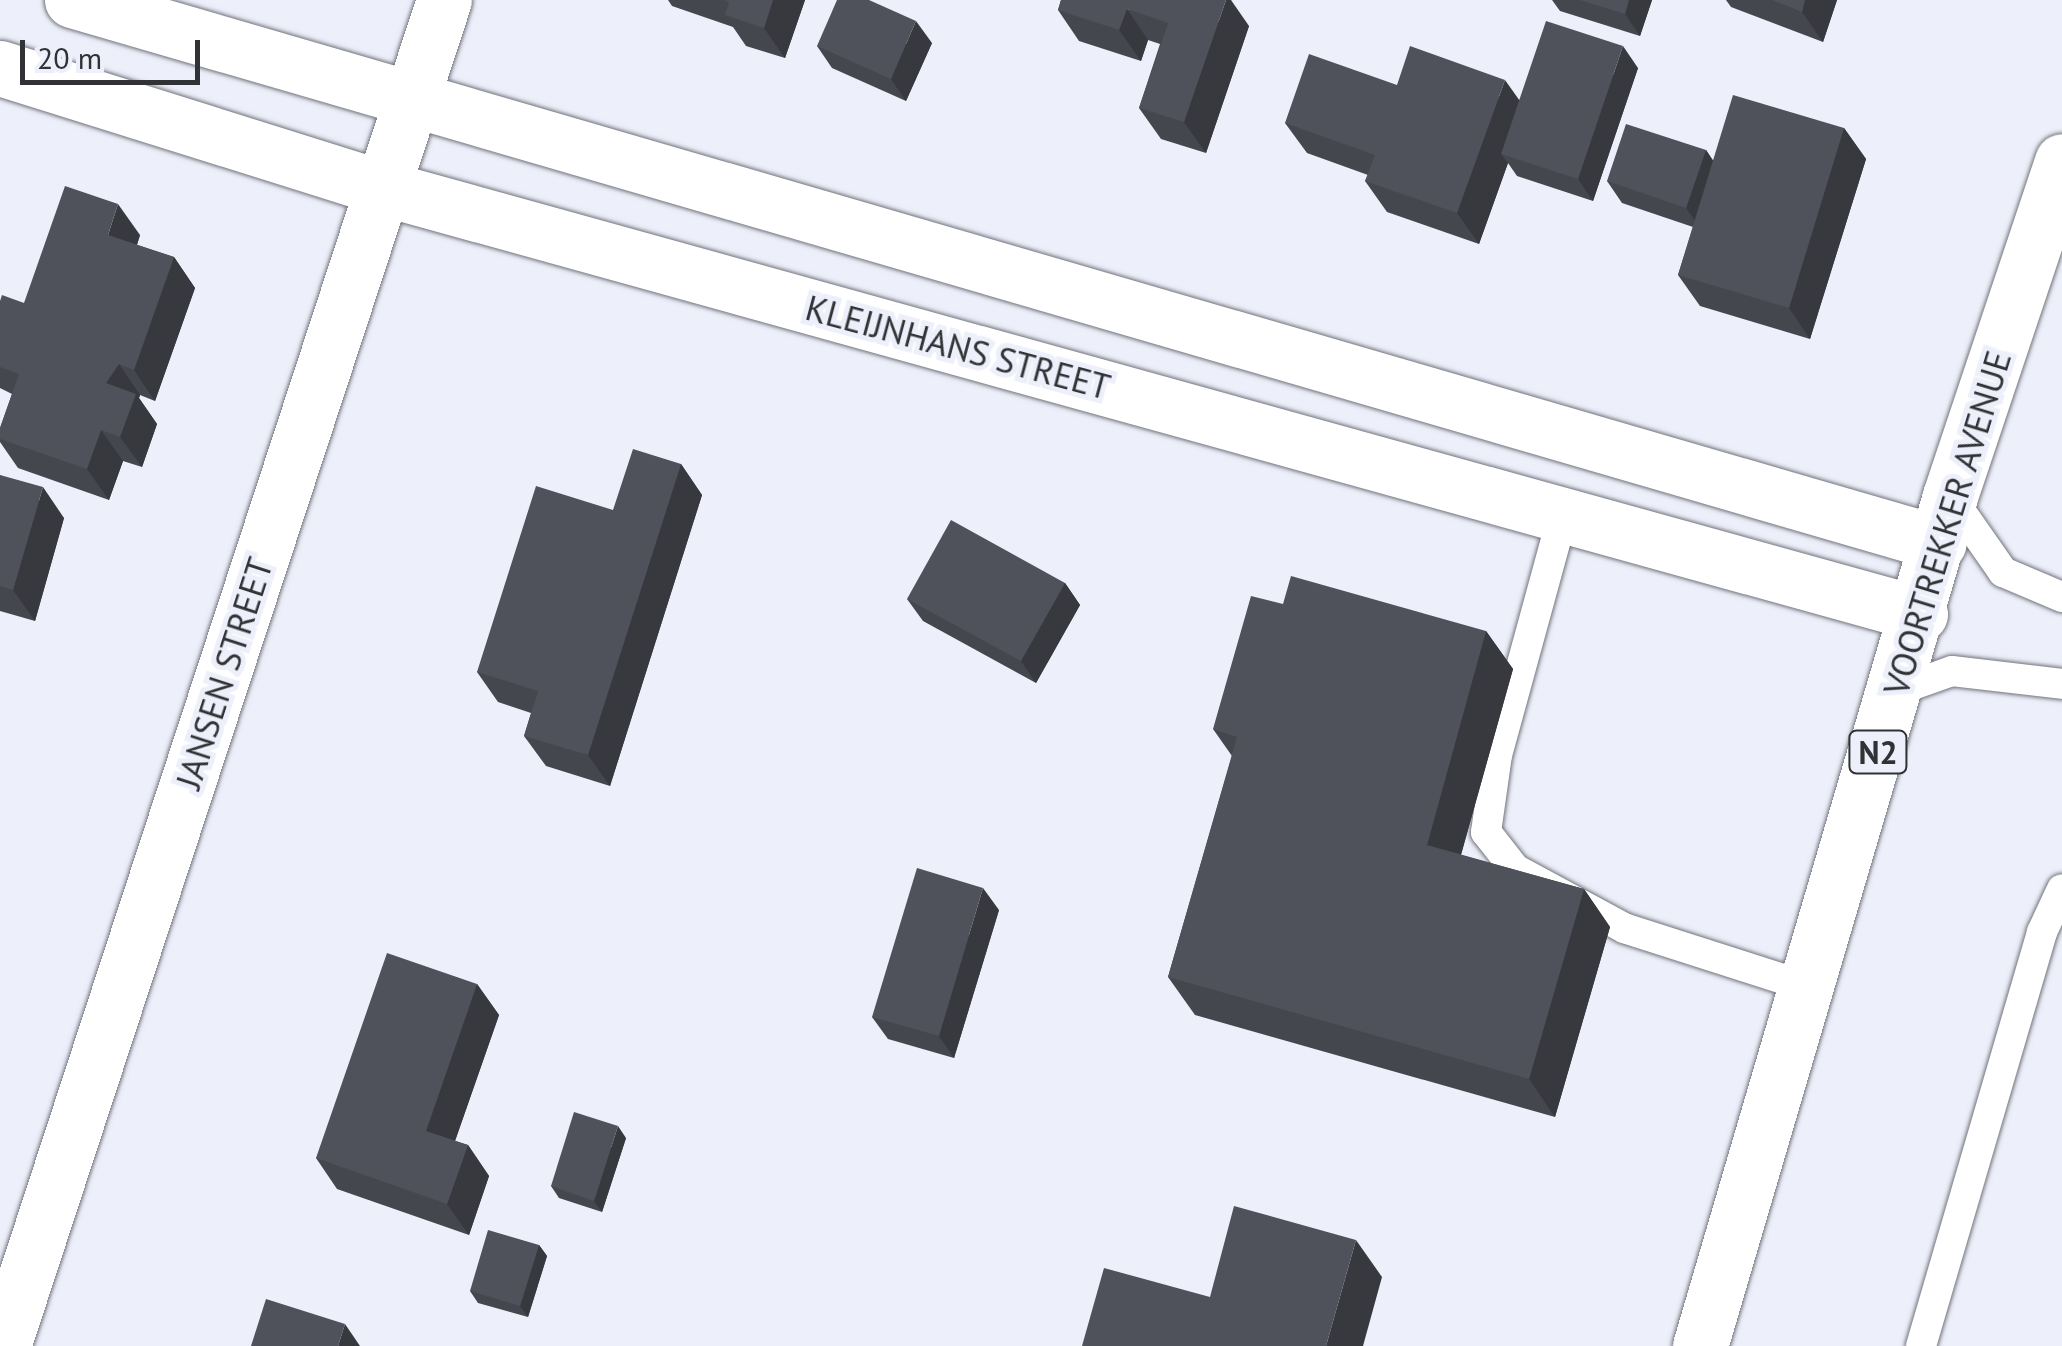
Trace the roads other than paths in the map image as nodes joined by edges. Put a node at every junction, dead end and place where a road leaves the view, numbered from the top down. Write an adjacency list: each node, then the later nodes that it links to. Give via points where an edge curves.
1 (72, 0): 4 (main road)
2 (444, 0): 4 (main road, JANSEN STREET)
3 (0, 68): 6 (main road, KLEIJNHANS STREET)
4 (412, 104): 6 (main road, JANSEN STREET); 8 (main road)
5 (2062, 161): 8 (main road, VOORTREKKER AVENUE / N2)
6 (383, 188): 7 (main road, KLEIJNHANS STREET); 15 (main road, JANSEN STREET)
7 (1563, 514): 10 (main road, KLEIJNHANS STREET); 14 (lane, via 1498,755 1486,832 1515,869 1624,928)
8 (1945, 519): 9 (lane, via 2003,572); 10 (main road, VOORTREKKER AVENUE / N2)
9 (2062, 598)
10 (1920, 614): 12 (main road, VOORTREKKER AVENUE / N2)
11 (2062, 684): 12 (lane, via 1952,671)
12 (1896, 690): 14 (main road, VOORTREKKER AVENUE / N2)
13 (2062, 889): 17 (lane, via 2042,932)
14 (1808, 986): 16 (main road, VOORTREKKER AVENUE / N2)
15 (2, 1346)
16 (1700, 1346)
17 (1921, 1346)

